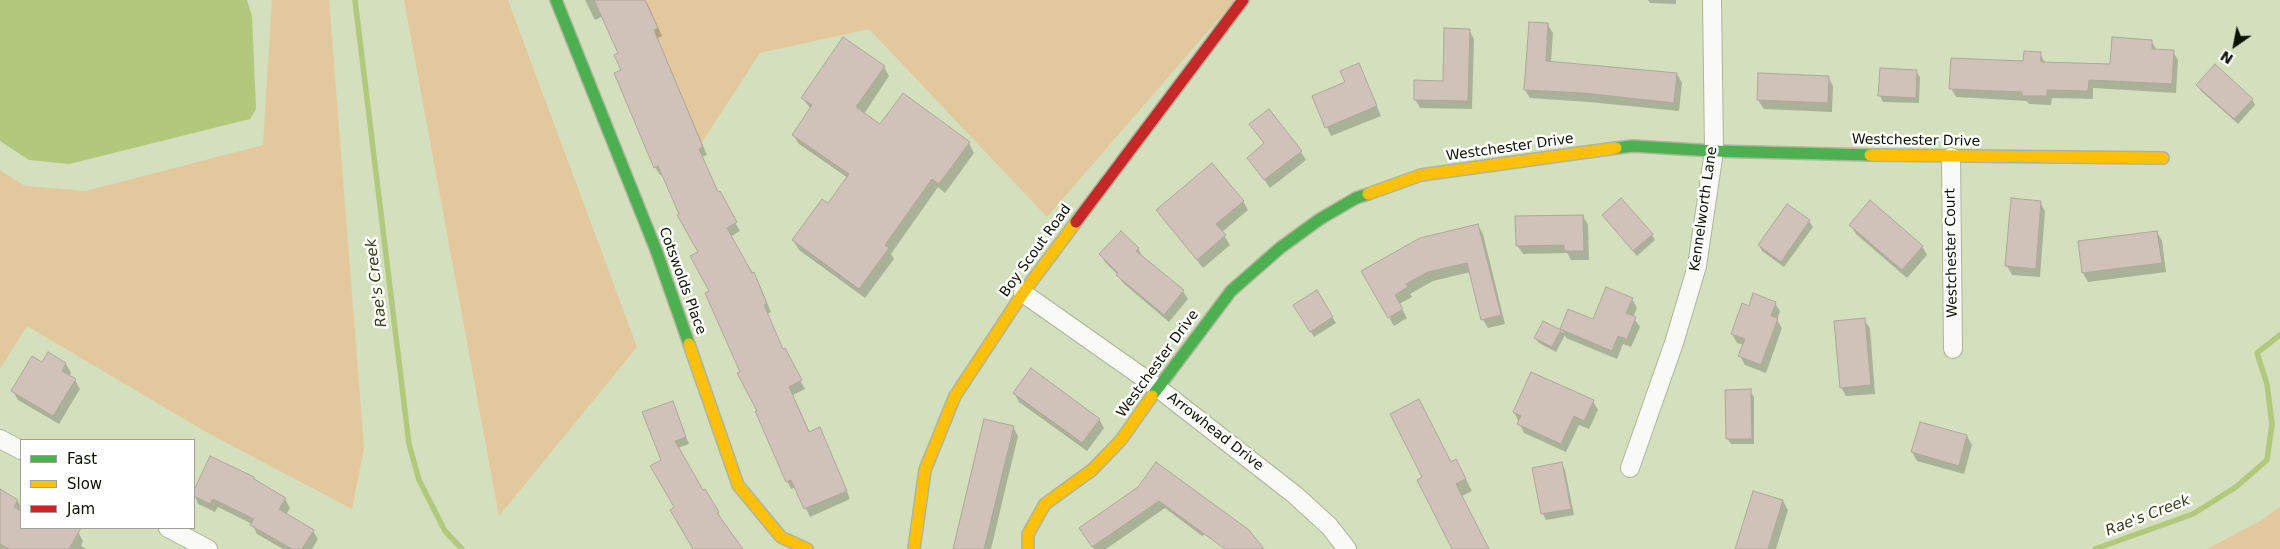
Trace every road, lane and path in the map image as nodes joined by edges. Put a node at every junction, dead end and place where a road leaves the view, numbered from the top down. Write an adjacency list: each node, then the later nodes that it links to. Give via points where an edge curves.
1 (556, 0): 15 (street, Cotswolds Place, via 656,250 738,485 780,537)
2 (1243, 0): 7 (street, Boy Scout Road)
3 (1712, 0): 4 (street, Kennelworth Lane)
4 (1714, 151): 5 (street, Westchester Drive); 9 (street, Westchester Drive, via 1633,146 1421,175 1356,198 1280,248 1231,291); 12 (street, Kennelworth Lane, via 1697,266)
5 (1951, 157): 6 (street, Westchester Drive); 8 (street, Westchester Court)
6 (2163, 158)
7 (1022, 293): 9 (street, Arrowhead Drive); 16 (street, Boy Scout Road, via 955,396 925,470)
8 (1953, 349)
9 (1158, 388): 17 (street, Westchester Drive, via 1121,440 1092,470 1045,504 1028,534); 18 (street, Arrowhead Drive, via 1295,494 1329,526)
10 (0, 439): 11 (street)
11 (20, 449)
12 (1630, 468)
13 (170, 529): 14 (street)
14 (208, 549)
15 (807, 549)
16 (914, 549)
17 (1028, 549)
18 (1347, 549)

